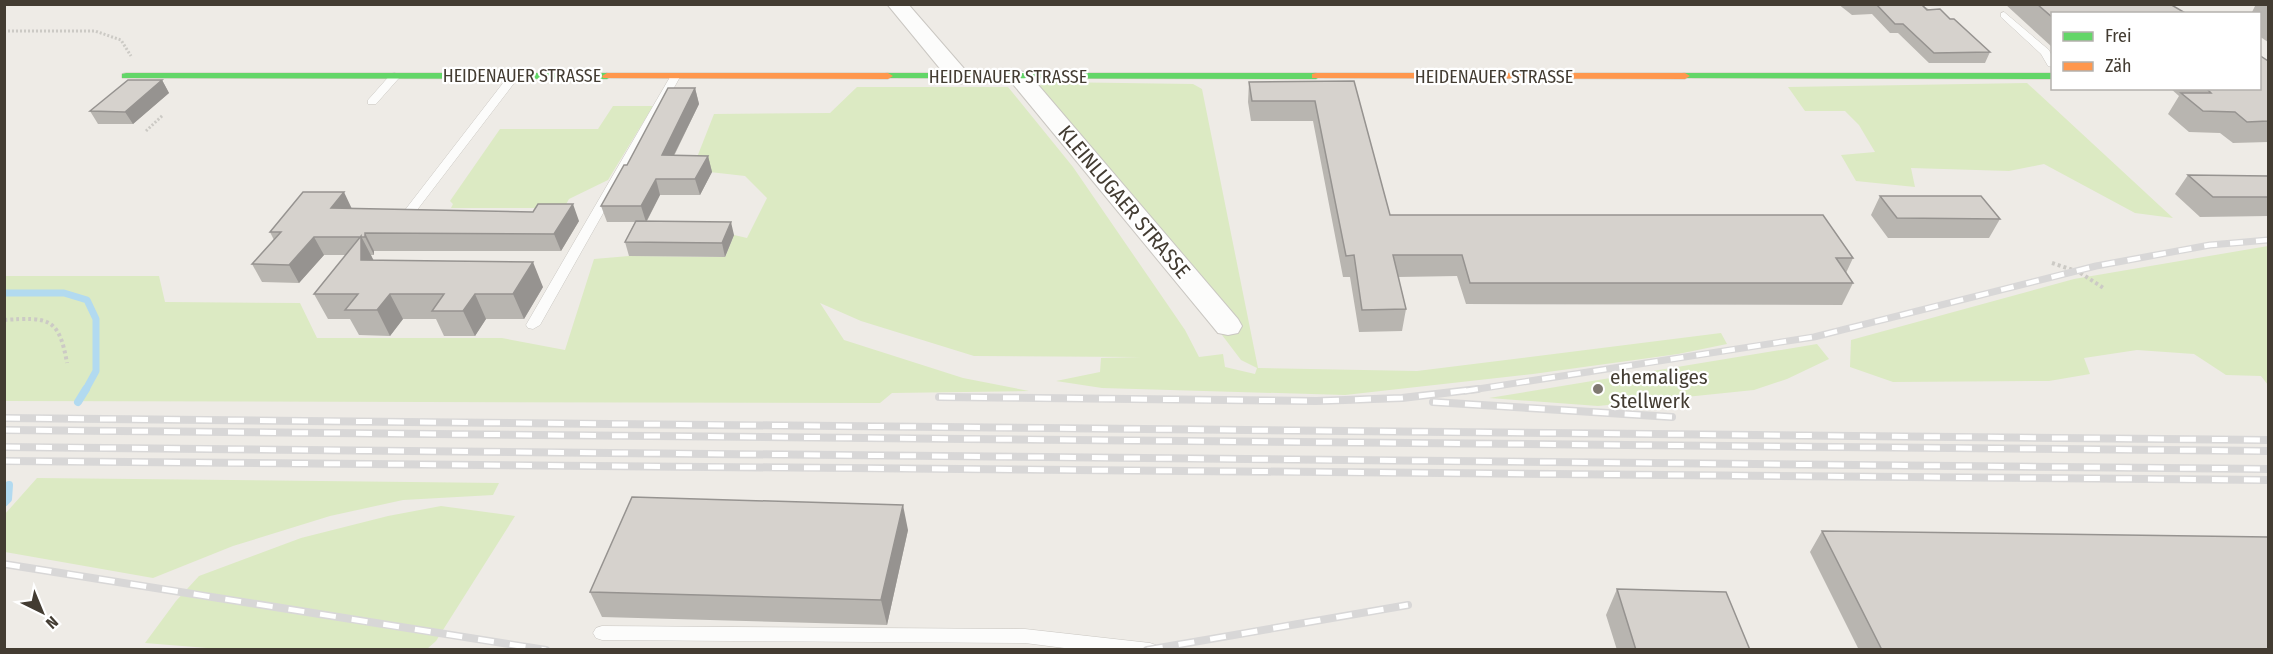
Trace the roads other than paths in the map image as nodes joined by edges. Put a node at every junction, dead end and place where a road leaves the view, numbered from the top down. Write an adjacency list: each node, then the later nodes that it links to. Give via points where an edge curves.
1 (897, 4): 9 (street)
2 (2004, 15): 3 (lane)
3 (2051, 62)
4 (126, 76): 5 (street, HEIDENAUER STRASSE)
5 (394, 76): 6 (street, HEIDENAUER STRASSE); 11 (lane)
6 (514, 76): 8 (street, HEIDENAUER STRASSE); 12 (lane, via 409,213)
7 (2051, 76): 10 (street, HEIDENAUER STRASSE, via 1369,83)
8 (675, 77): 9 (street, HEIDENAUER STRASSE); 13 (lane)
9 (959, 77): 10 (street, HEIDENAUER STRASSE)
10 (1020, 78): 14 (street, KLEINLUGAER STRASSE)
11 (372, 102)
12 (432, 214)
13 (533, 326)
14 (1228, 326)
15 (602, 633): 16 (lane, via 1025,636)
16 (1150, 650)

